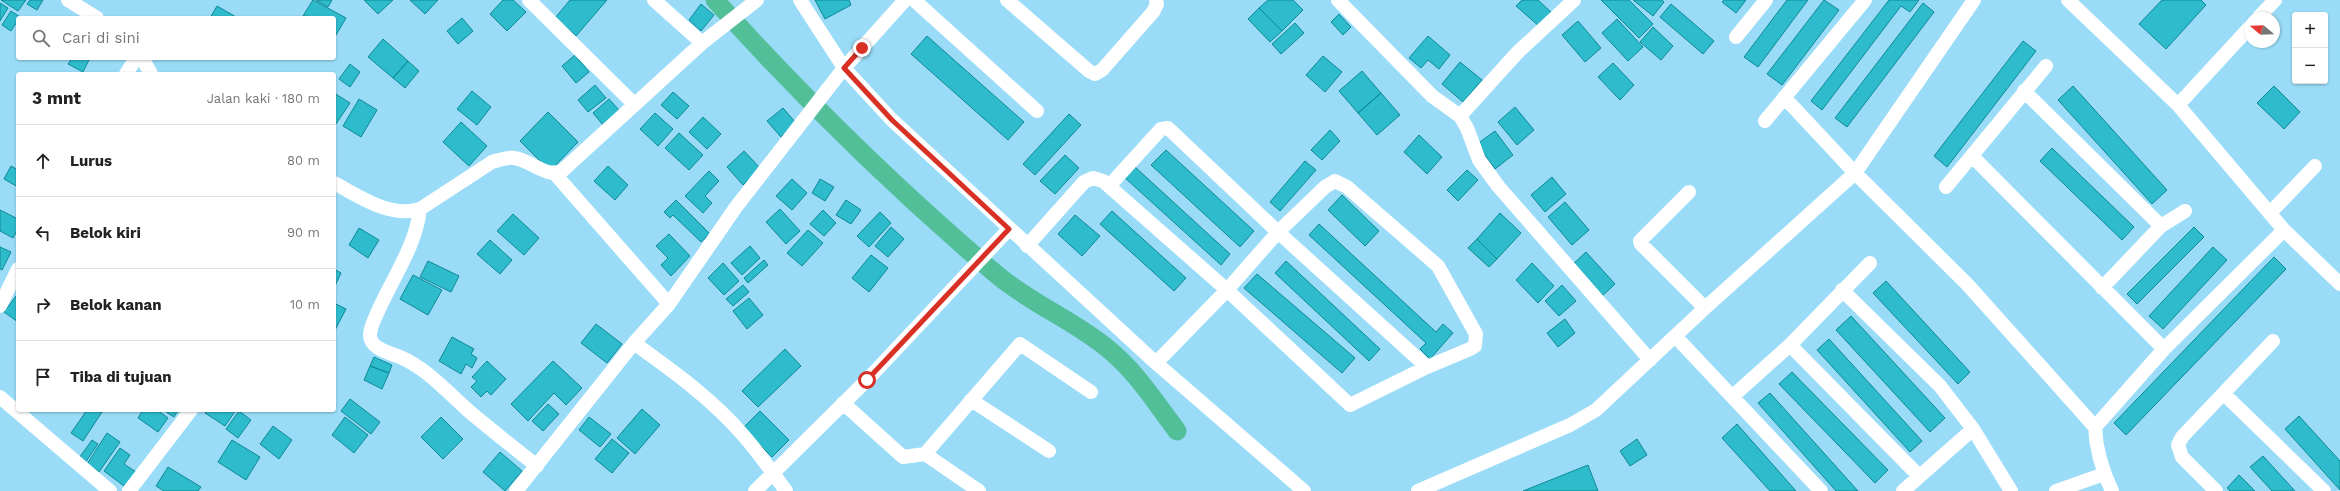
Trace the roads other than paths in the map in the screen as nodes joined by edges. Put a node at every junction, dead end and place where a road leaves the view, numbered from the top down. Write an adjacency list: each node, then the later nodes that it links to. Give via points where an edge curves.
1 (68, 0): 18 (street)
2 (530, 0): 30 (street)
3 (654, 0): 21 (street)
4 (757, 0): 21 (street)
5 (800, 0): 25 (street)
6 (905, 0): 25 (street)
7 (914, 0): 32 (street)
8 (1007, 0): 9 (street, via 1095,74 1102,70 1153,12)
9 (1156, 0)
10 (1338, 0): 33 (street, via 1432,96)
11 (1574, 0): 33 (street, via 1517,53)
12 (1766, 0): 20 (street)
13 (1974, 0): 37 (street)
14 (2068, 0): 31 (street)
15 (2275, 0): 17 (street)
16 (1860, 2): 29 (street)
17 (2264, 12)
18 (94, 16)
19 (2244, 34): 31 (street)
20 (1736, 37)
21 (702, 43): 30 (street)
22 (135, 60): 26 (street)
23 (143, 60): 27 (street)
24 (2046, 66): 28 (street)
25 (844, 68): 47 (street, via 892,120); 57 (street, via 736,207)
26 (127, 72)
27 (150, 72)
28 (2024, 91): 35 (street); 46 (street)
29 (1784, 96): 34 (street); 37 (street)
30 (634, 104): 38 (street, via 573,163)
31 (2178, 105): 45 (street)
32 (1037, 111)
33 (1460, 116): 65 (street, via 1468,128 1479,160 1498,186)
34 (1765, 121)
35 (1972, 156): 41 (street); 54 (street)
36 (2315, 166): 45 (street)
37 (1855, 173): 59 (street); 77 (street, via 1967,284)
38 (555, 174): 43 (street, via 514,158 503,158 492,162); 57 (street)
39 (336, 184): 43 (street, via 395,212)
40 (1110, 185): 49 (street, via 1161,129 1168,128); 50 (street, via 1094,178 1084,182); 55 (street)
41 (1946, 187)
42 (1689, 192): 59 (street, via 1640,241)
43 (420, 209): 81 (street, via 414,236 372,328 372,341 376,347 406,360 432,376)
44 (2185, 211): 46 (street)
45 (2270, 213): 48 (street)
46 (2161, 226): 54 (street)
47 (1009, 229): 50 (street); 73 (street)
48 (2284, 230): 53 (street); 64 (street)
49 (1278, 232): 55 (street); 67 (street); 67 (street, via 1325,187 1335,181 1341,182 1438,266 1476,334 1476,341 1475,346 1470,349)
50 (1027, 246): 66 (street)
51 (1870, 263): 56 (street)
52 (16, 273): 58 (street)
53 (2340, 284)
54 (2102, 288): 64 (street)
55 (1227, 290): 66 (street); 67 (street, via 1350,405)
56 (1842, 290): 63 (street); 78 (street, via 1940,386)
57 (669, 304): 62 (street)
58 (0, 306)
59 (1705, 308): 60 (street)
60 (1675, 336): 65 (street); 70 (street)
61 (2273, 342): 69 (street)
62 (634, 343): 81 (street); 82 (street, via 670,369 721,413 743,435)
63 (1790, 345): 70 (street); 84 (street)
64 (2164, 349): 77 (street)
65 (1650, 360): 92 (street, via 1596,410 1577,421)
66 (1156, 362): 91 (street)
67 (1426, 367)
68 (1091, 392): 72 (street, via 1020,344)
69 (2224, 394): 98 (street, via 2182,437 2178,445 2182,457); 99 (street)
70 (1733, 396): 93 (street)
71 (0, 397): 74 (street)
72 (971, 400): 79 (street); 80 (street)
73 (843, 403): 80 (street, via 903,456); 82 (street)
74 (16, 411)
75 (18, 412): 85 (street)
76 (189, 412): 86 (street)
77 (2095, 427): 83 (street, via 2096,446)
78 (1973, 430): 84 (street); 95 (street)
79 (1049, 451)
80 (925, 454): 90 (street)
81 (537, 466): 87 (street)
82 (773, 474): 88 (street); 89 (street)
83 (2104, 474): 96 (street); 97 (street)
84 (1919, 476): 94 (street)
85 (110, 491)
86 (129, 491)
87 (516, 491)
88 (755, 491)
89 (786, 491)
90 (979, 491)
91 (1304, 491)
92 (1418, 491)
93 (1821, 491)
94 (1903, 491)
95 (2011, 491)
96 (2056, 491)
97 (2112, 491)
98 (2216, 491)
99 (2324, 491)

